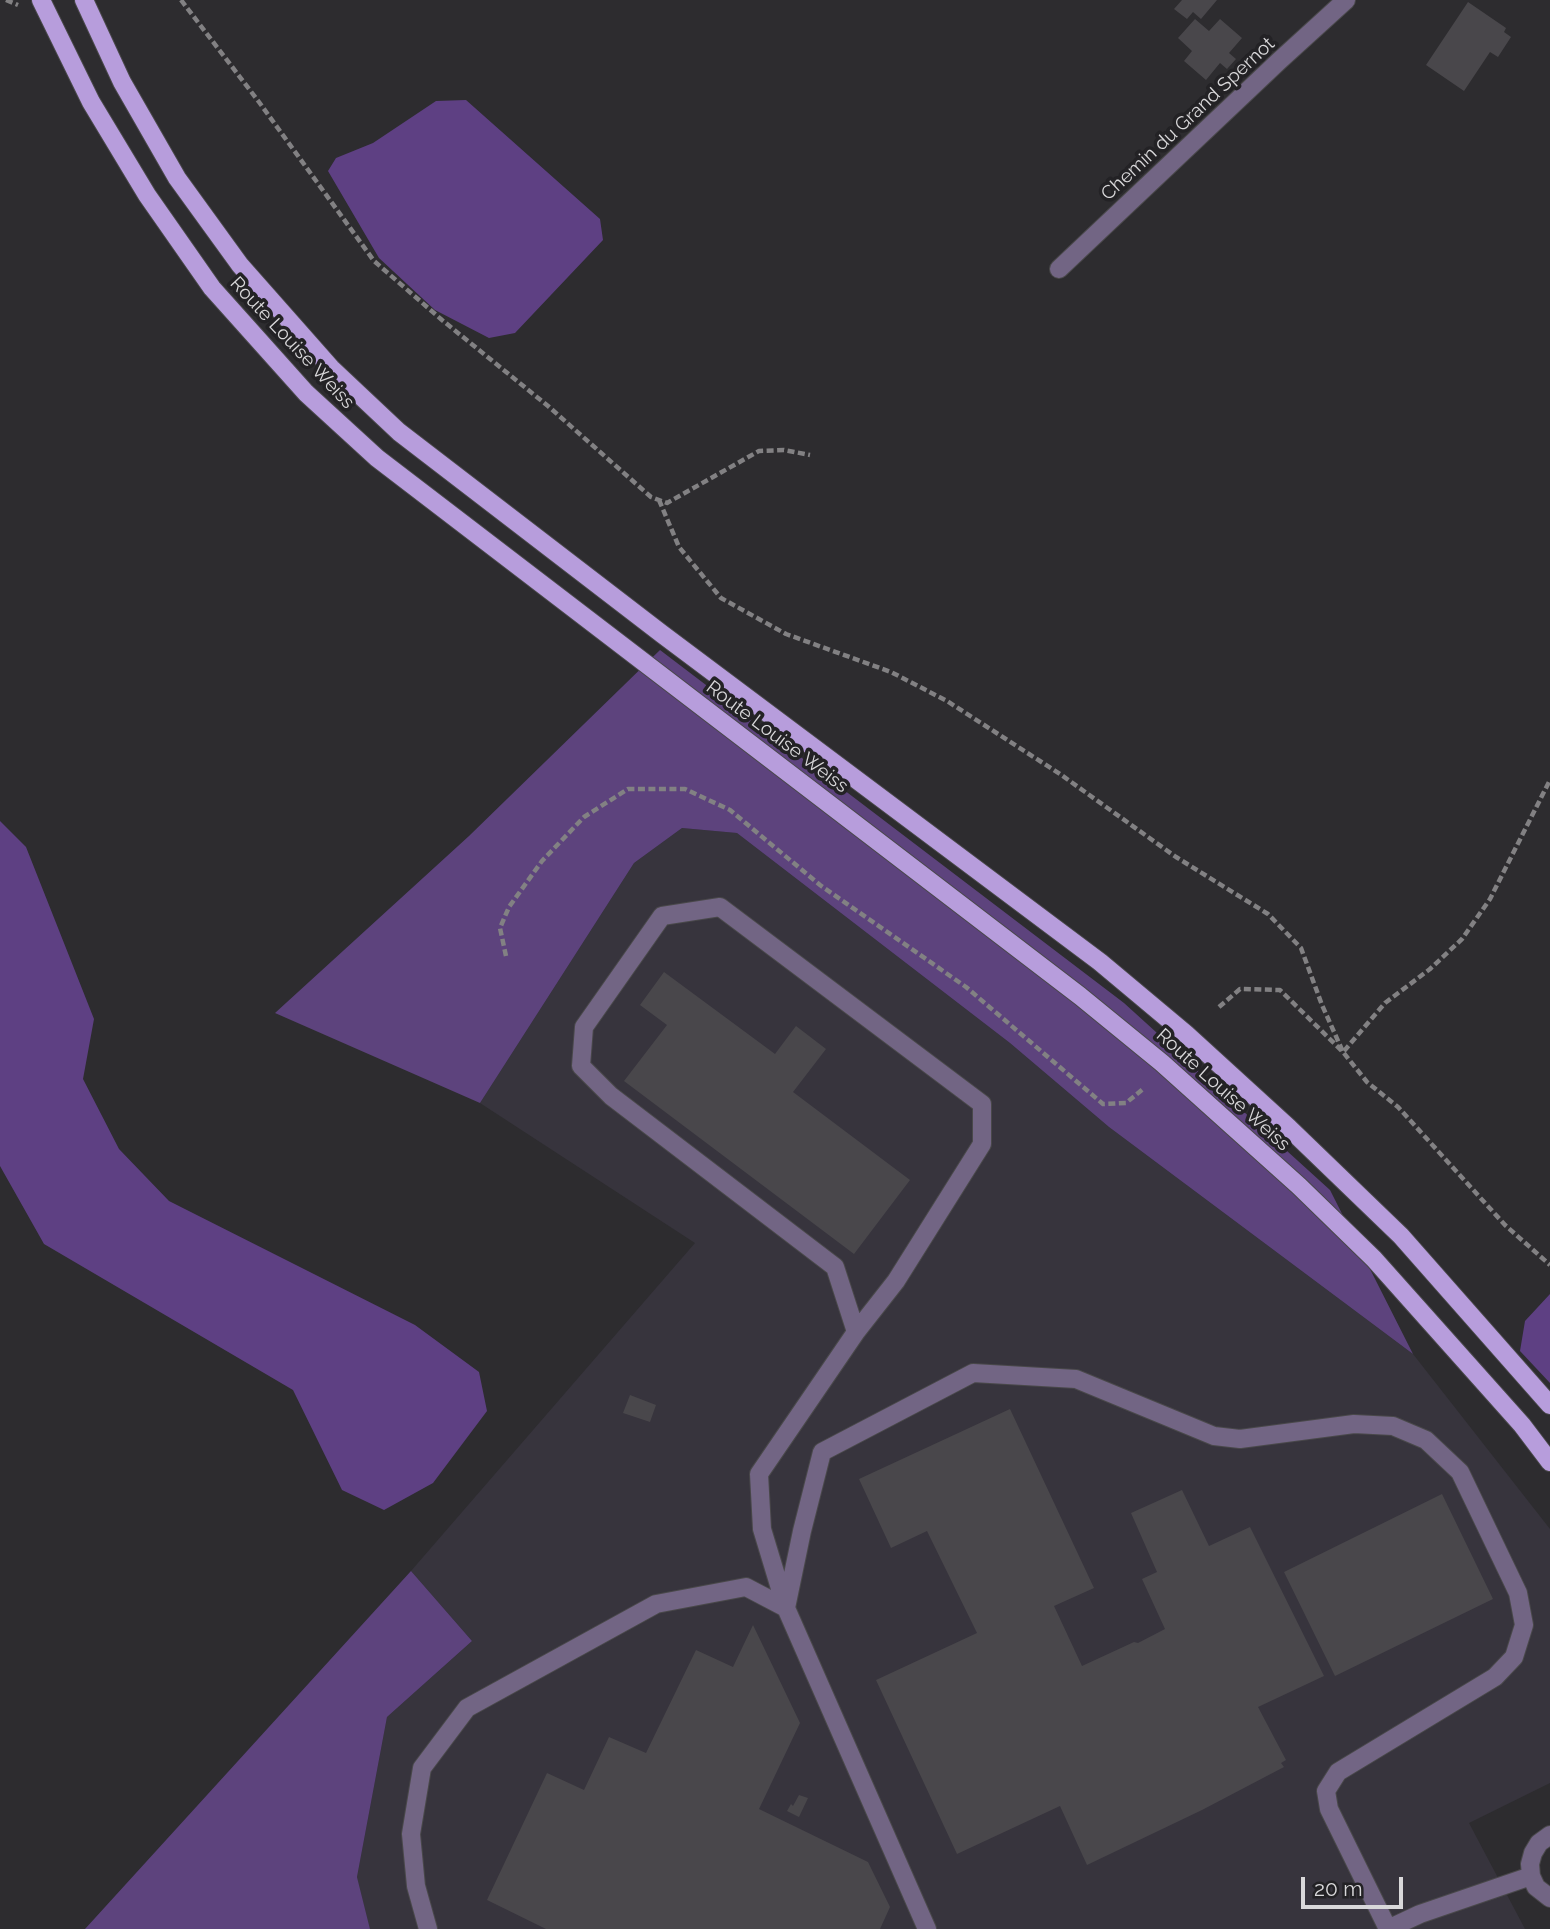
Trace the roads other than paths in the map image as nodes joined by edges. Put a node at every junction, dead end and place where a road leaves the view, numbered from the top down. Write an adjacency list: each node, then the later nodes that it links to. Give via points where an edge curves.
1 (41, 0): 7 (main road, Route Louise Weiss, via 91,102 147,195 212,288 306,393 377,458 1162,1063 1374,1259)
2 (84, 0): 6 (main road, Route Louise Weiss, via 122,82 177,178 240,265 341,377 399,432 1100,962 1186,1034 1401,1236)
3 (1346, 0): 4 (street, Chemin du Grand Spernot)
4 (1059, 269)
5 (856, 1332): 5 (street, via 835,1267 611,1096 580,1066 584,1027 662,916 720,907 982,1104 982,1144 896,1281); 8 (street, via 759,1474 762,1529)
6 (1550, 1405)
7 (1550, 1462)
8 (786, 1608): 12 (street, via 746,1587 656,1604 467,1708 422,1768 411,1835 416,1886); 13 (street); 14 (street, via 822,1452 972,1373 1076,1379 1214,1436 1240,1439 1354,1424 1393,1426 1426,1440 1460,1472 1518,1593 1524,1625 1514,1657 1495,1677 1338,1772 1326,1791 1329,1809)
9 (1550, 1835): 10 (street, via 1533,1853)
10 (1531, 1876): 11 (street); 14 (street)
11 (1550, 1898)
12 (428, 1929)
13 (926, 1929)
14 (1388, 1929)

